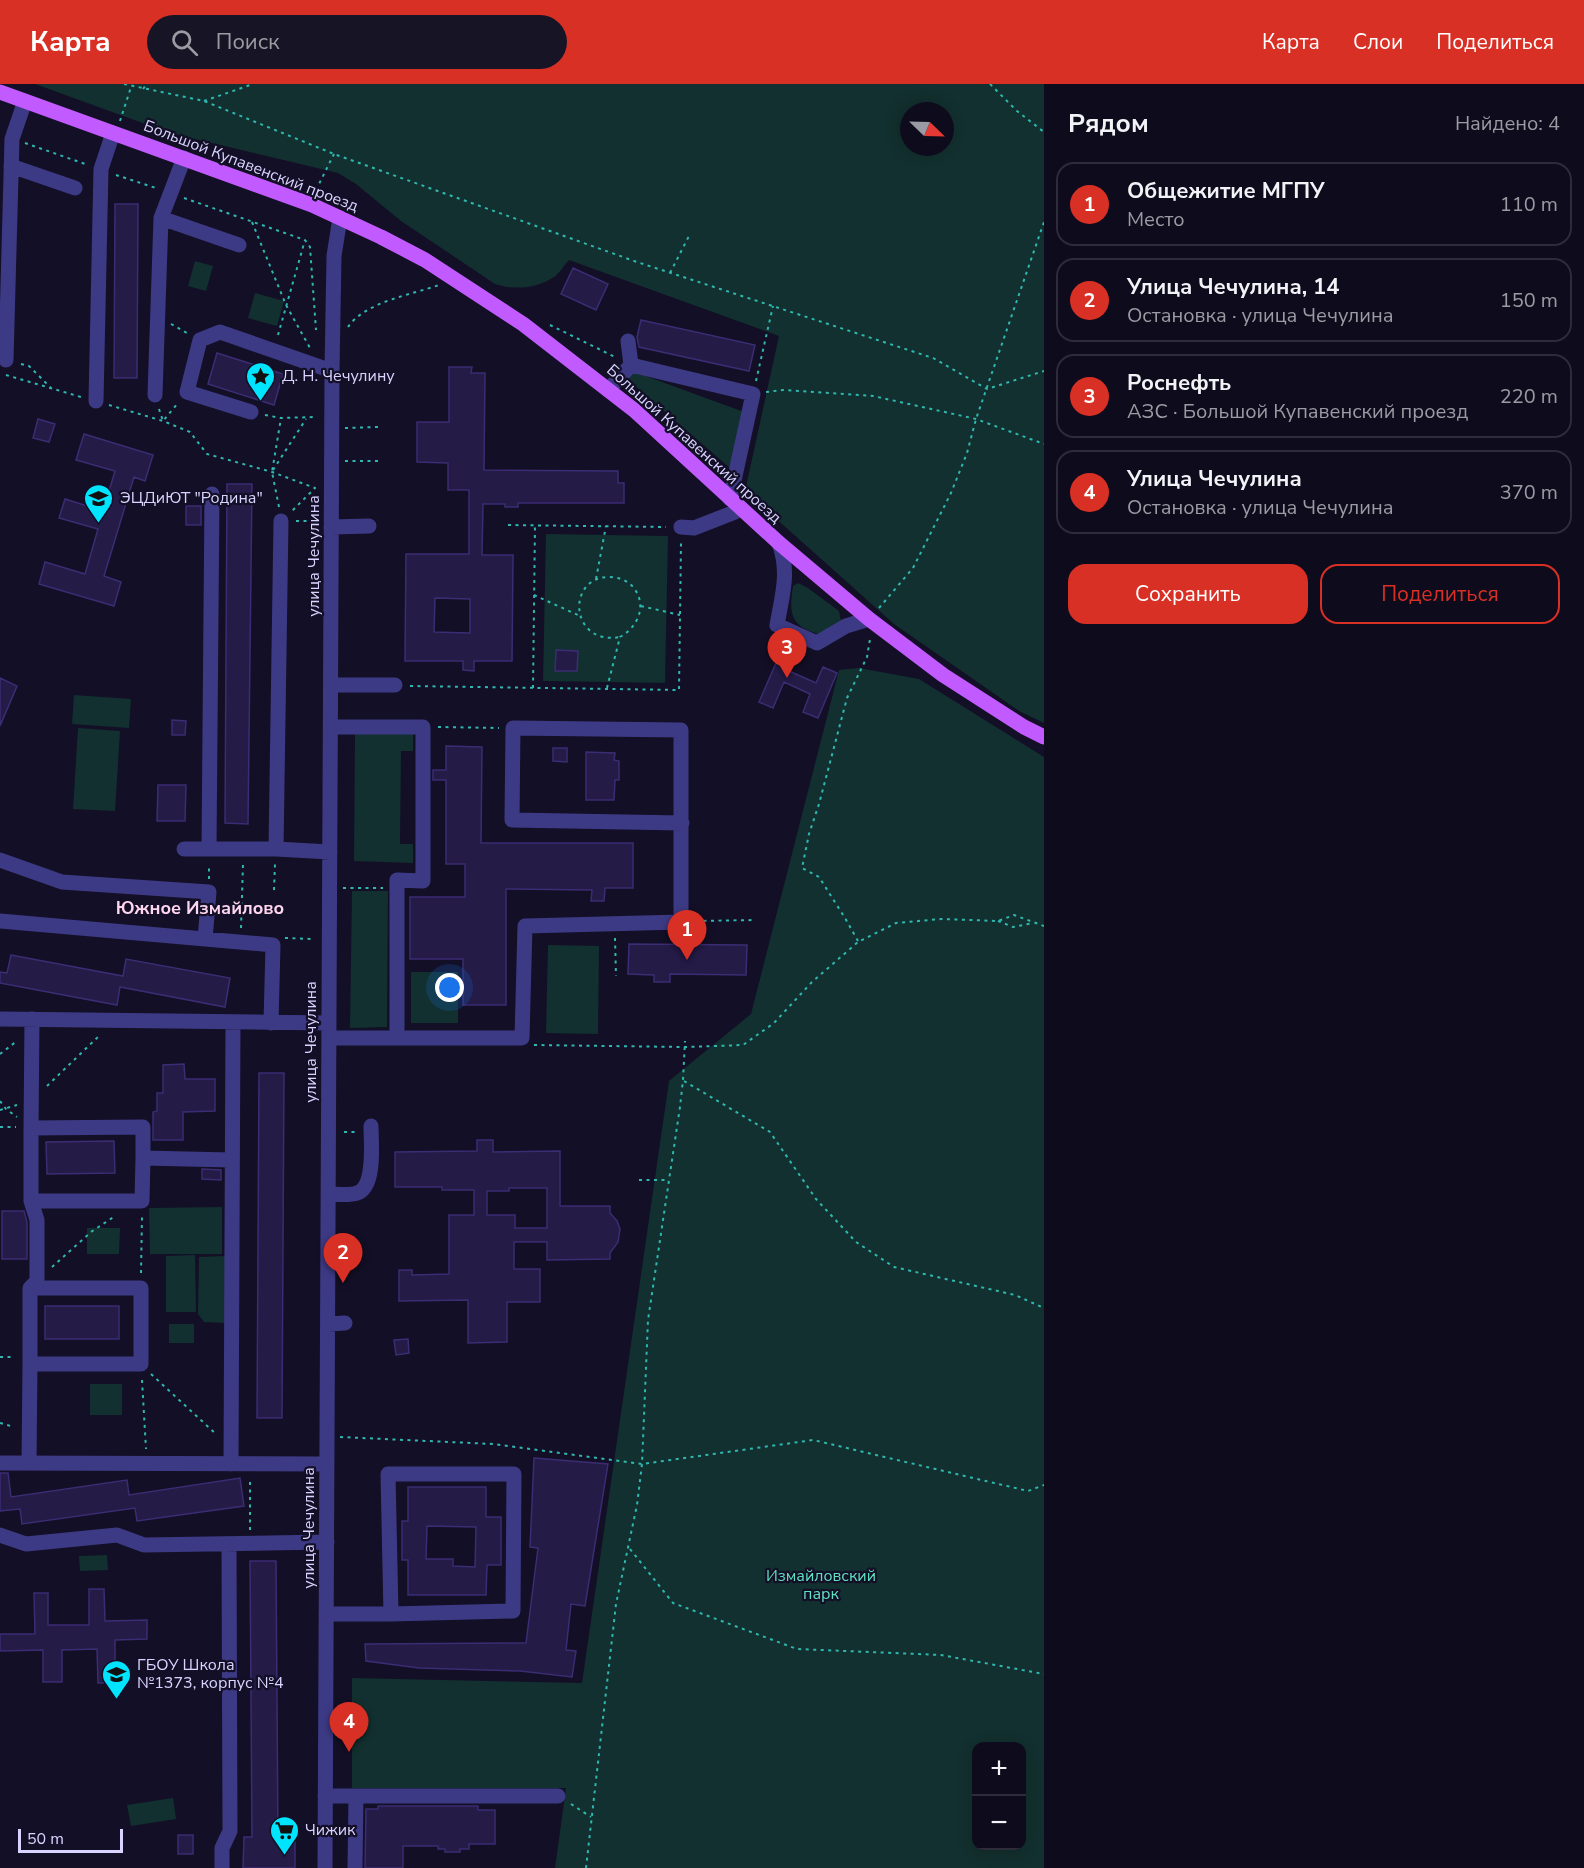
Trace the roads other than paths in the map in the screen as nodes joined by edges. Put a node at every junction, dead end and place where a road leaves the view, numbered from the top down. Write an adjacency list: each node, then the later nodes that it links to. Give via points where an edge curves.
1 (0, 92): 2 (main road, Большой Купавенский проезд)
2 (25, 101): 3 (main road, Большой Купавенский проезд); 5 (street, via 12,139)
3 (116, 127): 4 (main road, Большой Купавенский проезд); 16 (street, via 100,169)
4 (184, 158): 7 (street); 8 (main road, Большой Купавенский проезд)
5 (11, 166): 6 (street); 12 (street)
6 (75, 188)
7 (161, 218): 9 (street); 15 (street)
8 (340, 218): 13 (street, улица Чечулина, via 334,256); 14 (main road, Большой Купавенский проезд, via 425,260 480,295)
9 (239, 244)
10 (628, 341): 11 (street)
11 (631, 365): 14 (street); 19 (street, via 753,394)
12 (3, 367)
13 (332, 370): 17 (street, via 220,332 200,340 187,392); 22 (street, улица Чечулина)
14 (608, 390): 19 (main road, Большой Купавенский проезд)
15 (155, 394)
16 (96, 401)
17 (251, 412)
18 (212, 494): 32 (street)
19 (735, 503): 23 (street, via 735,512 694,528); 24 (main road, Большой Купавенский проезд)
20 (281, 521): 33 (street)
21 (369, 526): 22 (street)
22 (331, 527): 26 (street, улица Чечулина)
23 (681, 527)
24 (779, 543): 25 (main road, Большой Купавенский проезд); 25 (street, via 785,558 785,577 777,625 817,644 846,626)
25 (870, 626): 29 (main road, Большой Купавенский проезд)
26 (331, 685): 27 (street); 28 (street, улица Чечулина)
27 (395, 685)
28 (331, 727): 34 (street, улица Чечулина); 43 (street, via 423,727 423,880 396,880)
29 (1044, 737)
30 (682, 823): 30 (street, via 681,730 513,728 512,820); 43 (street, via 681,922 525,926 522,1038)
31 (184, 849): 32 (street)
32 (209, 849): 33 (street)
33 (276, 849): 34 (street)
34 (330, 852): 42 (street, улица Чечулина)
35 (0, 860): 37 (street, via 62,882 209,891)
36 (0, 921): 37 (street)
37 (205, 939): 40 (street, via 273,945)
38 (0, 1019): 41 (street)
39 (233, 1022): 40 (street); 41 (street, via 116,1020); 47 (street)
40 (271, 1023): 42 (street)
41 (32, 1026): 45 (street)
42 (329, 1031): 43 (street); 48 (street, улица Чечулина)
43 (397, 1038)
44 (371, 1126): 48 (street, via 371,1170 363,1190 356,1194)
45 (31, 1128): 46 (street, via 143,1127); 49 (street)
46 (142, 1158): 47 (street); 49 (street, via 140,1201)
47 (231, 1160): 54 (street)
48 (328, 1194): 52 (street, улица Чечулина)
49 (31, 1201): 50 (street, via 37,1220)
50 (33, 1284): 53 (street); 53 (street, via 141,1288 141,1364)
51 (345, 1323): 52 (street)
52 (328, 1324): 57 (street, улица Чечулина)
53 (30, 1364): 55 (street)
54 (231, 1456): 55 (street, via 147,1464); 57 (street, via 250,1464)
55 (29, 1463): 56 (street)
56 (0, 1464)
57 (327, 1464): 59 (street, улица Чечулина)
58 (0, 1535): 60 (street, via 26,1544 117,1535 144,1545)
59 (327, 1542): 60 (street); 61 (street, улица Чечулина)
60 (229, 1544): 66 (street, via 230,1831 222,1848)
61 (326, 1614): 62 (street); 63 (street, улица Чечулина)
62 (391, 1614): 62 (street, via 388,1474 514,1474 513,1611)
63 (325, 1796): 64 (street); 67 (street, улица Чечулина)
64 (356, 1796): 65 (street, via 530,1803); 68 (street)
65 (558, 1796)
66 (222, 1868)
67 (325, 1868)
68 (356, 1868)

